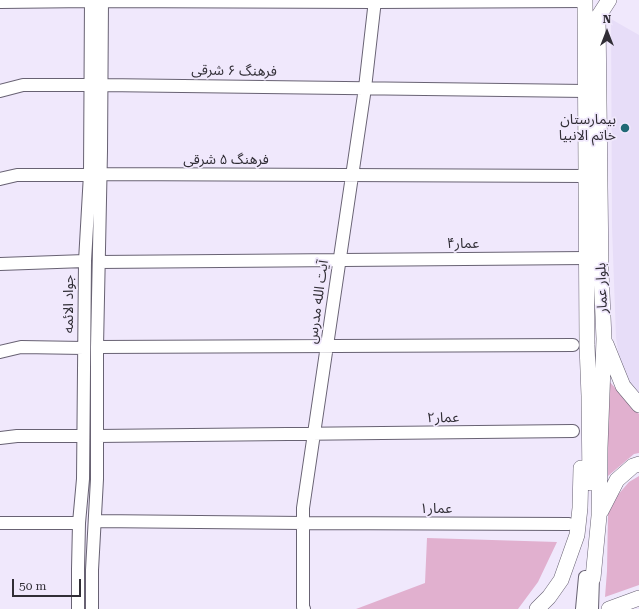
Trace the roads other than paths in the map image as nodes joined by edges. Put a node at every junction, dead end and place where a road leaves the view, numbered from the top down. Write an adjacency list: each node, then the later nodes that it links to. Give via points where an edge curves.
1 (97, 0): 4 (street); 5 (street); 6 (street, جواد الائمه)
2 (585, 0): 4 (street); 9 (main road, بلوار عمار)
3 (609, 0): 14 (main road, بلوار عمار, via 598,17)
4 (375, 1): 7 (street, آیت الله مدرس)
5 (0, 2)
6 (96, 85): 7 (street, فرهنگ ۶ شرقی); 8 (street, فرهنگ ۶ شرقی, via 23,85); 10 (street, جواد الائمه)
7 (365, 88): 9 (street, فرهنگ ۶ شرقی); 11 (street, آیت الله مدرس)
8 (0, 91)
9 (586, 91): 12 (main road, بلوار عمار)
10 (95, 174): 11 (street, فرهنگ ۵ شرقی); 13 (street, فرهنگ ۵ شرقی, via 17,175); 17 (street, جواد الائمه); 18 (street, جواد الائمه)
11 (352, 175): 12 (street, فرهنگ ۵ شرقی); 16 (street, آیت الله مدرس)
12 (586, 176): 14 (main road, بلوار عمار)
13 (0, 178)
14 (594, 221): 15 (main road, بلوار عمار); 20 (main road, بلوار عمار, via 601,271)
15 (587, 258): 16 (street, عمار۴); 26 (main road, بلوار عمار)
16 (339, 260): 18 (street, عمار۴); 22 (street, آیت الله مدرس)
17 (85, 261): 19 (street); 24 (street, جواد الائمه)
18 (99, 262): 23 (street, جواد الائمه)
19 (0, 264)
20 (604, 339): 27 (main road, via 623,386); 34 (main road, بلوار عمار)
21 (573, 345): 22 (street)
22 (327, 346): 23 (street); 29 (street, آیت الله مدرس)
23 (97, 347): 31 (street, جواد الائمه)
24 (84, 348): 25 (street, via 21,347); 30 (street, جواد الائمه)
25 (0, 352)
26 (589, 396): 40 (main road, بلوار عمار); 45 (main road, via 581,430 577,534 561,580)
27 (639, 406)
28 (573, 431): 29 (street, عمار۲)
29 (314, 434): 31 (street, عمار۲); 38 (street, آیت الله مدرس)
30 (83, 436): 32 (street); 37 (street, جواد الائمه)
31 (97, 436): 35 (street, جواد الائمه)
32 (0, 438)
33 (639, 464): 34 (main road, via 617,480)
34 (599, 516): 40 (main road, بلوار عمار)
35 (94, 522): 38 (street, عمار۱); 44 (street, جواد الائمه)
36 (0, 523): 37 (street)
37 (79, 523): 43 (street, جواد الائمه)
38 (303, 523): 39 (street, عمار۱); 42 (street, آیت الله مدرس)
39 (569, 524)
40 (589, 578): 46 (street); 47 (street)
41 (639, 598): 48 (main road)
42 (299, 608)
43 (78, 609)
44 (92, 609)
45 (537, 609)
46 (582, 609)
47 (592, 609)
48 (609, 609)

